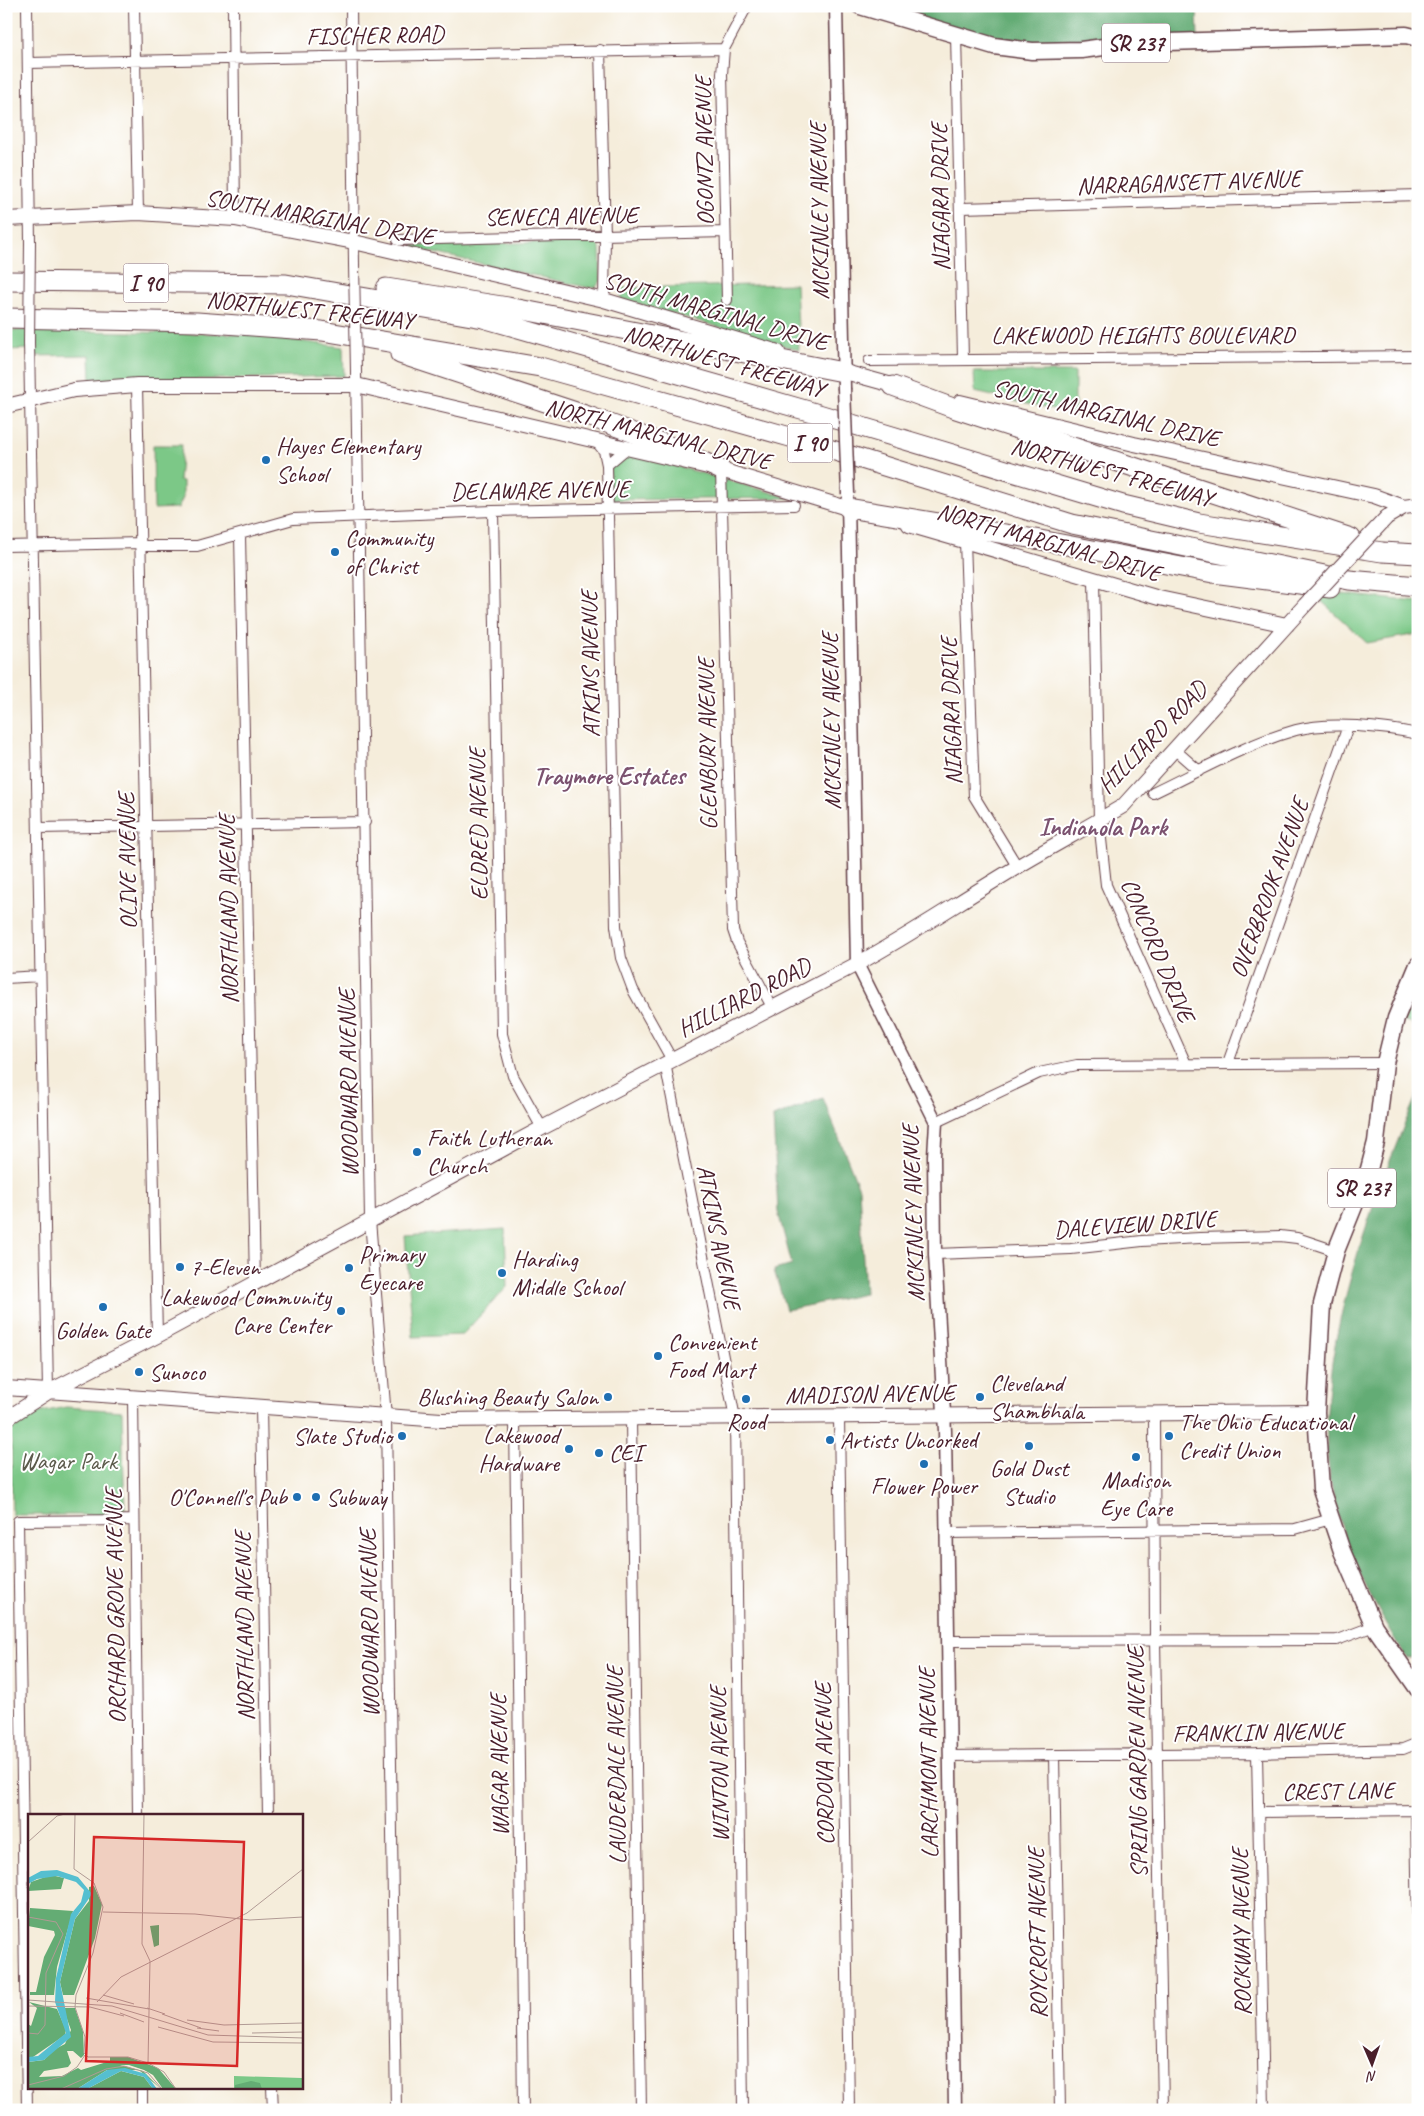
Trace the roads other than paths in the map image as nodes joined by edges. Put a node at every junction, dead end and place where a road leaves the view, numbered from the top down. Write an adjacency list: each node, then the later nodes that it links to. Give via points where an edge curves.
1 (27, 6): 15 (street)
2 (134, 6): 14 (street)
3 (233, 6): 13 (street)
4 (351, 6): 12 (street, WOODWARD AVENUE)
5 (747, 6): 10 (street, OGONTZ AVENUE)
6 (836, 6): 36 (street, MCKINLEY AVENUE)
7 (860, 6): 8 (main road, SR 237)
8 (956, 34): 9 (main road, SR 237, via 994,46 1032,51 1193,41 1406,35); 17 (street, NIAGARA DRIVE)
9 (1418, 38)
10 (724, 48): 11 (street, FISCHER ROAD); 22 (street, OGONTZ AVENUE)
11 (600, 50): 12 (street, FISCHER ROAD); 23 (street)
12 (351, 56): 13 (street, FISCHER ROAD); 25 (street, WOODWARD AVENUE)
13 (234, 59): 14 (street, FISCHER ROAD); 21 (street)
14 (135, 61): 15 (street, FISCHER ROAD); 18 (street)
15 (28, 62): 19 (street)
16 (1418, 195): 17 (street, NARRAGANSETT AVENUE)
17 (961, 208): 33 (street, NIAGARA DRIVE)
18 (138, 213): 19 (main road, SOUTH MARGINAL DRIVE); 21 (main road, SOUTH MARGINAL DRIVE)
19 (30, 218): 20 (main road, SOUTH MARGINAL DRIVE); 39 (street, bridge)
20 (6, 219)
21 (235, 219): 25 (main road, SOUTH MARGINAL DRIVE)
22 (725, 232): 23 (street, SENECA AVENUE); 29 (street, OGONTZ AVENUE)
23 (605, 236): 24 (street, SENECA AVENUE); 28 (street)
24 (398, 240)
25 (354, 242): 28 (main road, SOUTH MARGINAL DRIVE); 35 (street, WOODWARD AVENUE, bridge)
26 (6, 282): 27 (highway, NORTHWEST FREEWAY / I 90)
27 (286, 284): 36 (highway, via 317,280 508,306); 57 (highway, NORTHWEST FREEWAY / I 90, via 483,318 1123,505 1198,523)
28 (604, 300): 36 (main road, SOUTH MARGINAL DRIVE)
29 (727, 300)
30 (6, 318): 31 (highway, NORTHWEST FREEWAY / I 90)
31 (197, 322): 44 (highway, via 334,338 408,356 591,417 672,447); 60 (highway, NORTHWEST FREEWAY / I 90, via 322,331 540,367 790,437 1072,524 1349,580)
32 (1418, 356): 33 (street, LAKEWOOD HEIGHTS BOULEVARD)
33 (963, 359): 34 (street, LAKEWOOD HEIGHTS BOULEVARD)
34 (869, 361)
35 (356, 378): 37 (main road, NORTH MARGINAL DRIVE); 41 (main road, NORTH MARGINAL DRIVE); 51 (street, WOODWARD AVENUE)
36 (843, 380): 38 (main road, SOUTH MARGINAL DRIVE); 45 (street, MCKINLEY AVENUE, bridge)
37 (137, 385): 39 (main road, via 74,390); 55 (street, OLIVE AVENUE)
38 (893, 386): 47 (main road, SOUTH MARGINAL DRIVE); 57 (highway, via 962,412 1342,534)
39 (30, 401): 40 (main road); 54 (street)
40 (6, 406)
41 (595, 440): 42 (main road, NORTH MARGINAL DRIVE); 43 (street, ATKINS AVENUE, via 604,451)
42 (626, 449): 43 (street); 44 (main road, NORTH MARGINAL DRIVE)
43 (607, 464): 49 (street, ATKINS AVENUE)
44 (721, 470): 45 (main road, NORTH MARGINAL DRIVE); 48 (street, GLENBURY AVENUE)
45 (848, 501): 53 (main road, NORTH MARGINAL DRIVE); 61 (highway, via 1213,573); 74 (street, MCKINLEY AVENUE)
46 (794, 505): 48 (street, DELAWARE AVENUE)
47 (1411, 506): 62 (main road, HILLIARD ROAD, bridge, via 1387,517)
48 (722, 507): 49 (street, DELAWARE AVENUE); 78 (street, GLENBURY AVENUE, via 733,930)
49 (606, 508): 50 (street, DELAWARE AVENUE); 79 (street, ATKINS AVENUE, via 616,926 621,958 632,990)
50 (493, 511): 51 (street, DELAWARE AVENUE); 84 (street, ELDRED AVENUE, via 502,1034 511,1070)
51 (359, 515): 52 (street, DELAWARE AVENUE, via 293,519); 69 (street, WOODWARD AVENUE)
52 (240, 535): 55 (street, DELAWARE AVENUE, via 197,546); 70 (street, NORTHLAND AVENUE)
53 (965, 542): 59 (main road, NORTH MARGINAL DRIVE); 73 (street, NIAGARA DRIVE, via 974,796)
54 (33, 545): 55 (street, DELAWARE AVENUE); 56 (street, DELAWARE AVENUE); 72 (street)
55 (142, 545): 71 (street, OLIVE AVENUE)
56 (6, 546)
57 (1382, 552): 58 (highway, NORTHWEST FREEWAY / I 90)
58 (1418, 554)
59 (1094, 580): 62 (main road, NORTH MARGINAL DRIVE, via 1159,598); 68 (street, CONCORD DRIVE)
60 (1418, 586)
61 (1418, 595)
62 (1287, 625): 65 (main road, HILLIARD ROAD)
63 (1348, 726): 64 (street, via 1392,728); 66 (street, via 1298,729 1265,740); 81 (street, OVERBROOK AVENUE)
64 (1418, 734)
65 (1174, 749): 66 (street); 68 (main road, HILLIARD ROAD, via 1122,806)
66 (1200, 771): 67 (street)
67 (1153, 793)
68 (1099, 821): 73 (main road, HILLIARD ROAD); 80 (street, CONCORD DRIVE, via 1103,866 1112,902)
69 (364, 822): 70 (street); 85 (street, WOODWARD AVENUE)
70 (246, 824): 71 (street); 88 (street, NORTHLAND AVENUE)
71 (147, 825): 72 (street); 89 (street, OLIVE AVENUE)
72 (38, 828): 76 (street)
73 (1017, 866): 74 (main road, HILLIARD ROAD)
74 (857, 964): 78 (main road, HILLIARD ROAD); 83 (street, MCKINLEY AVENUE)
75 (1418, 965): 82 (main road, SR 237, via 1396,1018)
76 (40, 976): 77 (street); 91 (street)
77 (6, 978)
78 (772, 1007): 79 (main road, HILLIARD ROAD)
79 (668, 1061): 84 (main road, HILLIARD ROAD); 99 (street, ATKINS AVENUE)
80 (1186, 1064): 81 (street); 83 (street, via 1055,1068)
81 (1228, 1064): 82 (street)
82 (1385, 1064): 86 (main road, SR 237, via 1369,1168)
83 (936, 1122): 87 (street, MCKINLEY AVENUE)
84 (542, 1128): 85 (main road, HILLIARD ROAD)
85 (370, 1220): 88 (main road, HILLIARD ROAD); 97 (street, WOODWARD AVENUE)
86 (1336, 1251): 87 (street, DALEVIEW DRIVE, via 1280,1236); 94 (main road, SR 237, via 1322,1304)
87 (935, 1254): 96 (street, MCKINLEY AVENUE)
88 (255, 1283): 89 (main road, HILLIARD ROAD)
89 (157, 1336): 91 (main road, HILLIARD ROAD)
90 (6, 1388): 91 (main road, MADISON AVENUE)
91 (48, 1392): 92 (main road, MADISON AVENUE); 100 (main road, HILLIARD ROAD)
92 (133, 1397): 93 (main road, MADISON AVENUE); 104 (street, ORCHARD GROVE AVENUE)
93 (261, 1406): 97 (main road, MADISON AVENUE); 119 (street, NORTHLAND AVENUE)
94 (1316, 1412): 95 (main road, MADISON AVENUE); 103 (main road, SR 237, via 1321,1489)
95 (1154, 1413): 96 (main road, MADISON AVENUE); 105 (street, SPRING GARDEN AVENUE)
96 (945, 1415): 98 (main road, MADISON AVENUE); 106 (street, LARCHMONT AVENUE)
97 (386, 1417): 102 (main road, MADISON AVENUE); 126 (street, WOODWARD AVENUE)
98 (839, 1417): 99 (main road, MADISON AVENUE); 130 (street, CORDOVA AVENUE)
99 (735, 1418): 101 (main road, MADISON AVENUE); 129 (street, WINTON AVENUE)
100 (6, 1419)
101 (631, 1419): 102 (main road, MADISON AVENUE); 128 (street, LAUDERDALE AVENUE)
102 (515, 1420): 127 (street, WAGAR AVENUE)
103 (1331, 1519): 105 (street, via 1294,1529); 107 (main road, SR 237)
104 (134, 1520): 118 (street, ORCHARD GROVE AVENUE); 123 (street, via 18,1521)
105 (1154, 1529): 106 (street); 108 (street, SPRING GARDEN AVENUE)
106 (947, 1533): 109 (street, LARCHMONT AVENUE)
107 (1374, 1626): 108 (street, via 1337,1640); 110 (main road, SR 237)
108 (1155, 1640): 109 (street); 113 (street, SPRING GARDEN AVENUE)
109 (948, 1641): 115 (street, LARCHMONT AVENUE)
110 (1418, 1689)
111 (1418, 1743): 112 (street, FRANKLIN AVENUE, via 1403,1749)
112 (1256, 1753): 113 (street, FRANKLIN AVENUE); 117 (street, ROCKWAY AVENUE)
113 (1157, 1754): 114 (street, FRANKLIN AVENUE); 133 (street, SPRING GARDEN AVENUE)
114 (1054, 1755): 115 (street, FRANKLIN AVENUE); 132 (street, ROYCROFT AVENUE)
115 (949, 1756): 131 (street, LARCHMONT AVENUE)
116 (1417, 1810): 117 (street, CREST LANE); 120 (street)
117 (1259, 1812): 134 (street, ROCKWAY AVENUE)
118 (138, 1814)
119 (268, 1814)
120 (1418, 1936)
121 (142, 2088): 124 (street)
122 (272, 2088): 125 (street)
123 (27, 2110)
124 (142, 2110)
125 (273, 2110)
126 (396, 2110)
127 (523, 2110)
128 (641, 2110)
129 (744, 2110)
130 (849, 2110)
131 (954, 2110)
132 (1060, 2110)
133 (1163, 2110)
134 (1264, 2110)

